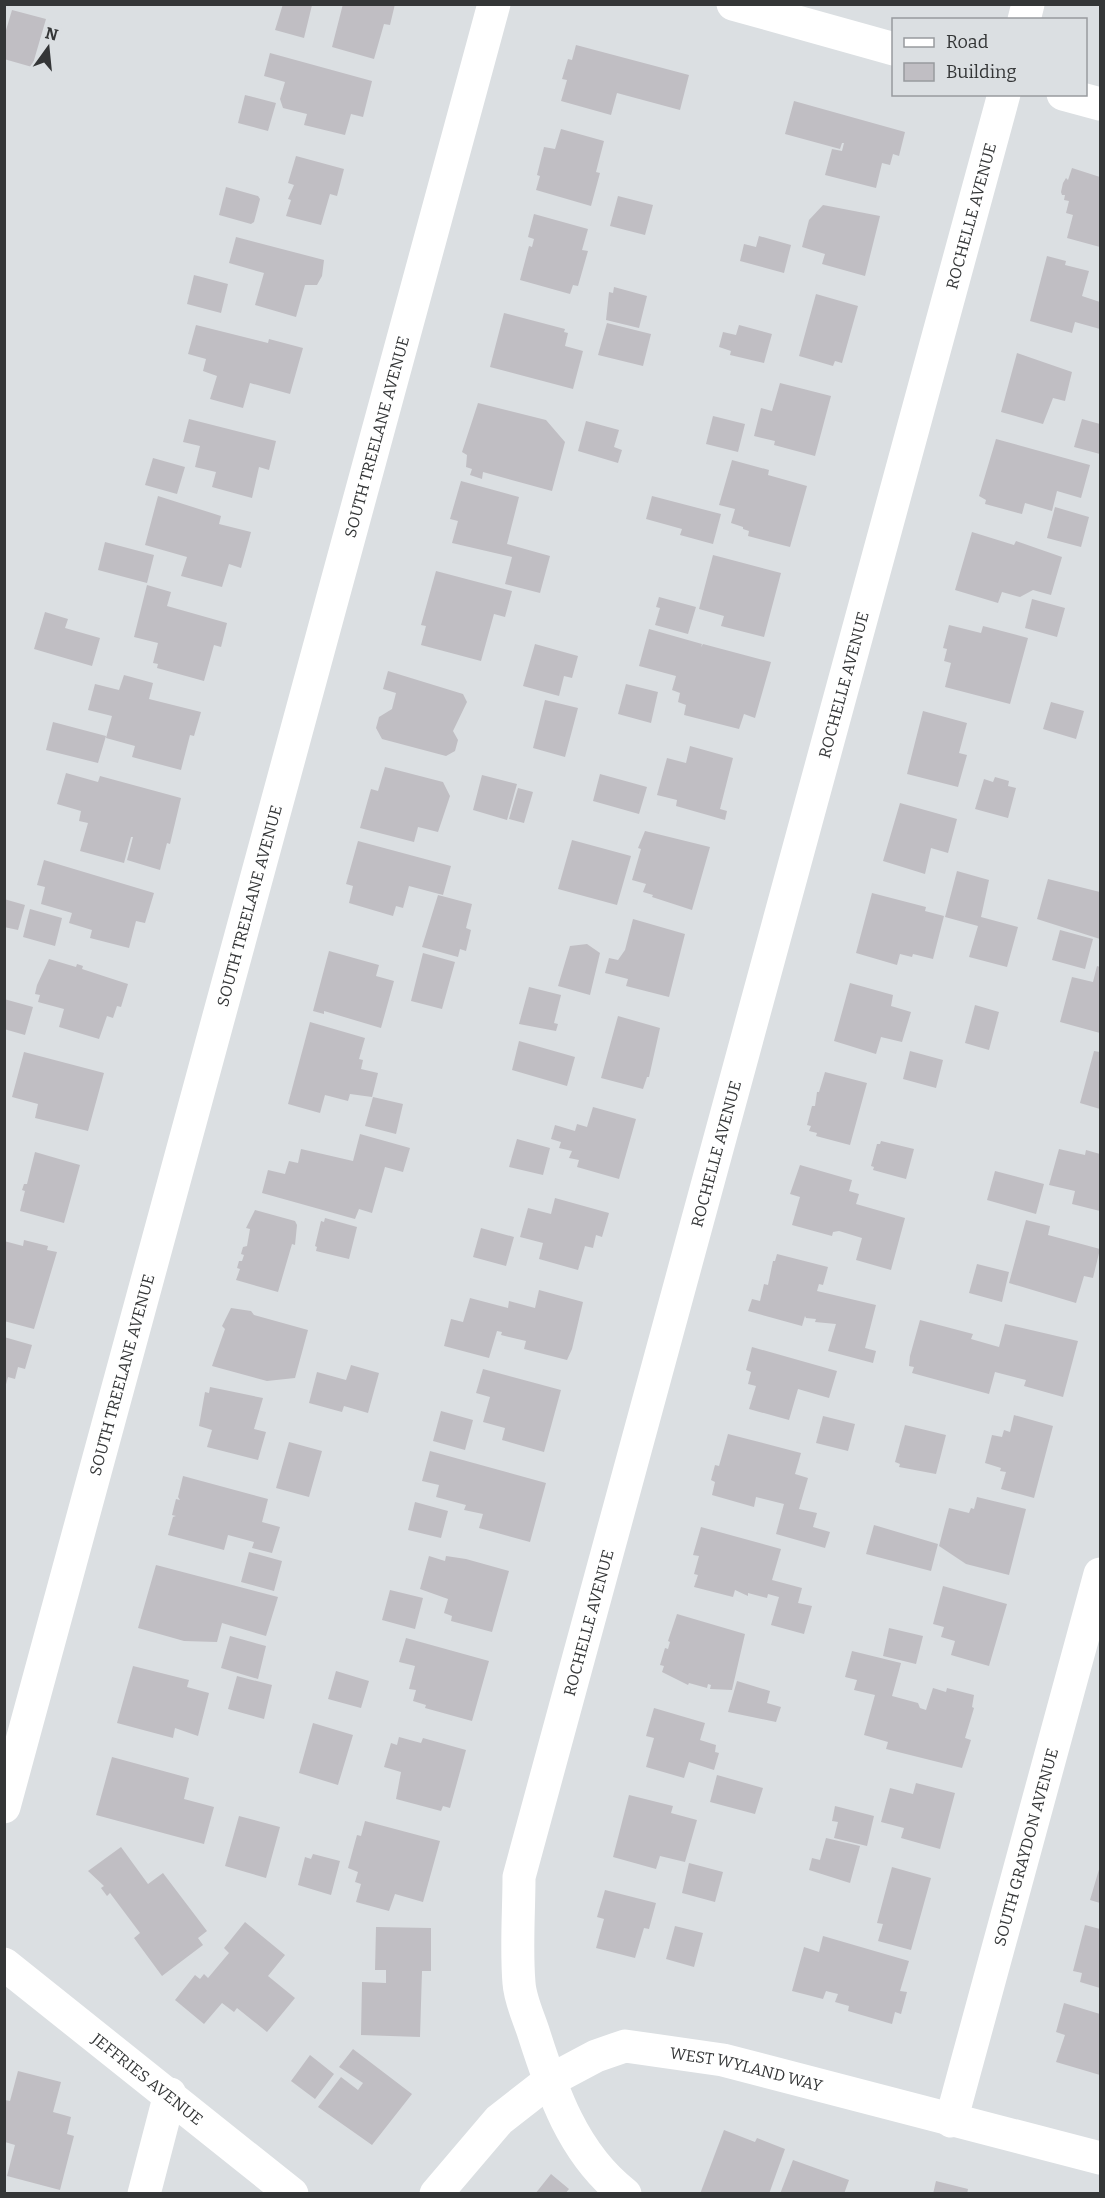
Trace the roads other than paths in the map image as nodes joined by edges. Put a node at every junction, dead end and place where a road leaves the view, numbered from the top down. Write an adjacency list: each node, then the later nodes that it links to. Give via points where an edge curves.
1 (494, 4): 8 (street, SOUTH TREELANE AVENUE)
2 (733, 4): 3 (street)
3 (892, 47)
4 (1003, 96): 10 (street, ROCHELLE AVENUE, via 519,1877 519,1985)
5 (1071, 96): 6 (street)
6 (1101, 104)
7 (1101, 1574): 12 (street, SOUTH GRAYDON AVENUE)
8 (4, 1807)
9 (4, 1964): 11 (street, JEFFRIES AVENUE)
10 (549, 2081): 12 (street, WEST WYLAND WAY, via 596,2056 625,2046 723,2060); 16 (street, WEST WYLAND WAY, via 499,2120); 17 (street, ROCHELLE AVENUE, via 561,2113 578,2141)
11 (170, 2094): 14 (street); 15 (street, JEFFRIES AVENUE)
12 (951, 2121): 13 (street, WEST WYLAND WAY)
13 (1101, 2158)
14 (144, 2193)
15 (292, 2193)
16 (436, 2193)
17 (624, 2193)

